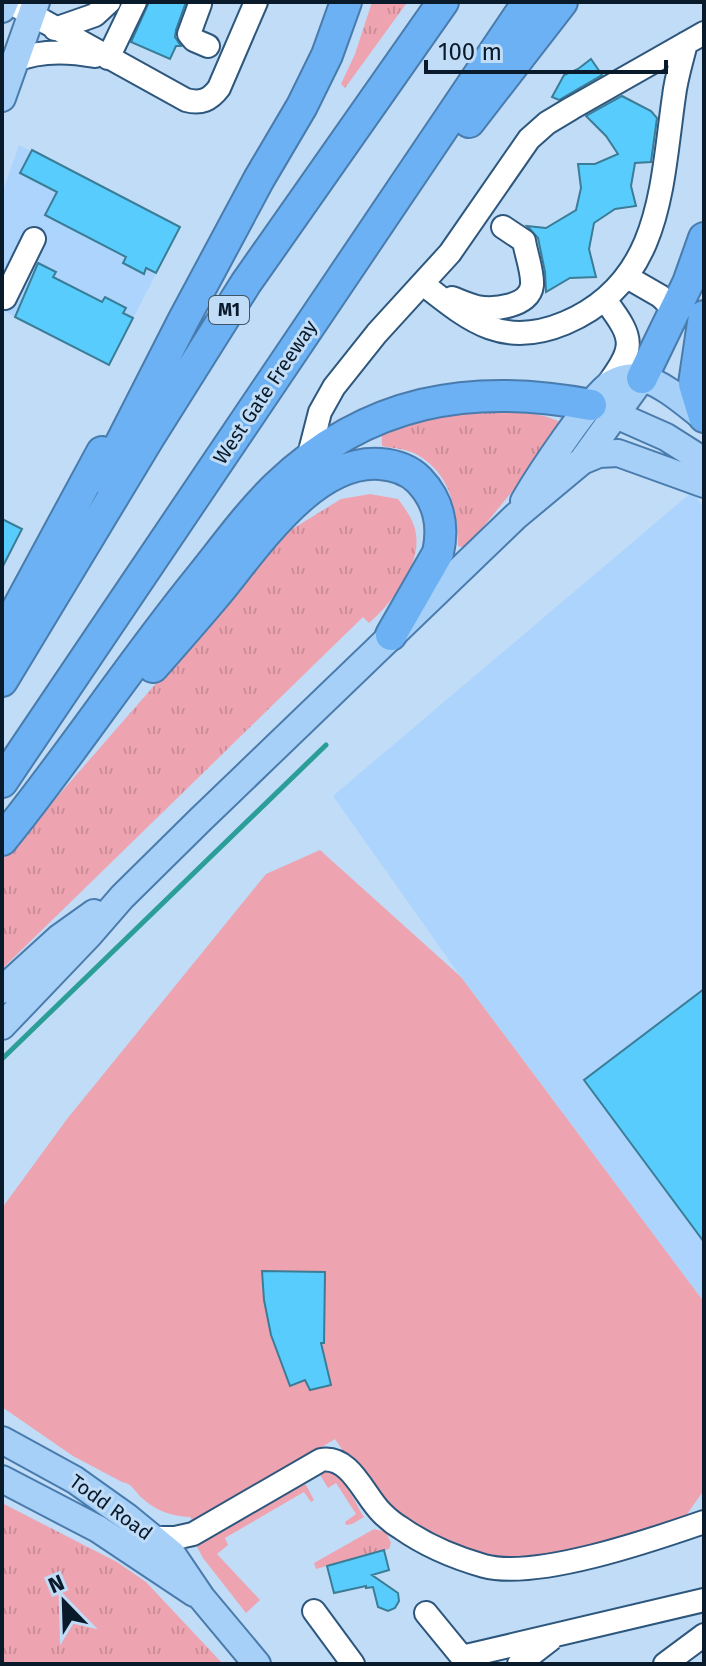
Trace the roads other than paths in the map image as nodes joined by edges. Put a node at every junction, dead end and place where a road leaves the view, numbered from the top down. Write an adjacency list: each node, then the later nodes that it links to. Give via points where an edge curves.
1 (109, 2): 11 (street, via 95,15)
2 (135, 2): 14 (street)
3 (256, 2): 14 (street, via 219,88 206,100 186,100)
4 (346, 2): 17 (highway, via 317,75)
5 (443, 2): 36 (highway, M1, via 246,283)
6 (528, 2): 23 (highway, West Gate Freeway)
7 (562, 2): 23 (highway)
8 (200, 4): 13 (street, via 189,34)
9 (21, 5): 10 (main road); 11 (street); 15 (main road)
10 (2, 9)
11 (55, 29): 14 (street)
12 (695, 38): 21 (street, via 674,93 656,214); 22 (street, via 537,131)
13 (208, 46)
14 (108, 58): 15 (street, via 48,53)
15 (14, 61): 16 (main road)
16 (2, 98)
17 (259, 179): 36 (highway, via 114,456); 38 (highway, via 237,196 195,268)
18 (503, 227): 25 (street, via 524,241 532,287 528,294 495,308)
19 (704, 238): 27 (highway)
20 (34, 239): 24 (street)
21 (627, 277): 26 (street); 27 (street)
22 (423, 284): 26 (street, via 477,324 514,334 560,326); 31 (street, via 334,387 320,412)
23 (338, 286): 41 (highway, West Gate Freeway)
24 (2, 296)
25 (451, 298)
26 (605, 300): 29 (street, via 629,338)
27 (690, 313): 28 (highway); 30 (highway, via 694,384)
28 (642, 378): 29 (main road); 30 (main road)
29 (604, 403): 31 (highway, via 501,394 447,399 381,418); 32 (main road); 33 (main road); 35 (main road, via 531,489)
30 (704, 417)
31 (308, 459): 40 (highway, via 249,516 141,652)
32 (582, 461): 34 (main road, via 618,453); 35 (main road)
33 (704, 461)
34 (704, 484)
35 (516, 516): 37 (main road)
36 (33, 629): 39 (highway, M1)
37 (391, 635): 40 (highway, via 438,553 440,519 433,499 415,476 388,464 362,464 321,483 269,530 150,670); 43 (main road)
38 (2, 637)
39 (2, 681)
40 (76, 746): 42 (highway)
41 (2, 782)
42 (2, 840)
43 (122, 897): 44 (main road, via 59,938); 45 (main road)
44 (2, 990)
45 (2, 1026)
46 (2, 1440): 49 (main road, Todd Road, via 75,1480)
47 (2, 1479): 50 (main road, Todd Road, via 98,1529)
48 (704, 1522): 49 (street, via 536,1569 487,1567 437,1549 401,1528 379,1511 345,1466 328,1458 199,1531)
49 (153, 1538): 50 (main road, Todd Road, via 183,1567)
50 (201, 1597): 56 (main road, Todd Road)
51 (704, 1600): 54 (street)
52 (314, 1611): 57 (street)
53 (426, 1613): 54 (street, via 462,1657)
54 (557, 1635): 58 (street)
55 (704, 1635): 59 (street)
56 (257, 1664)
57 (353, 1664)
58 (519, 1664)
59 (665, 1664)

